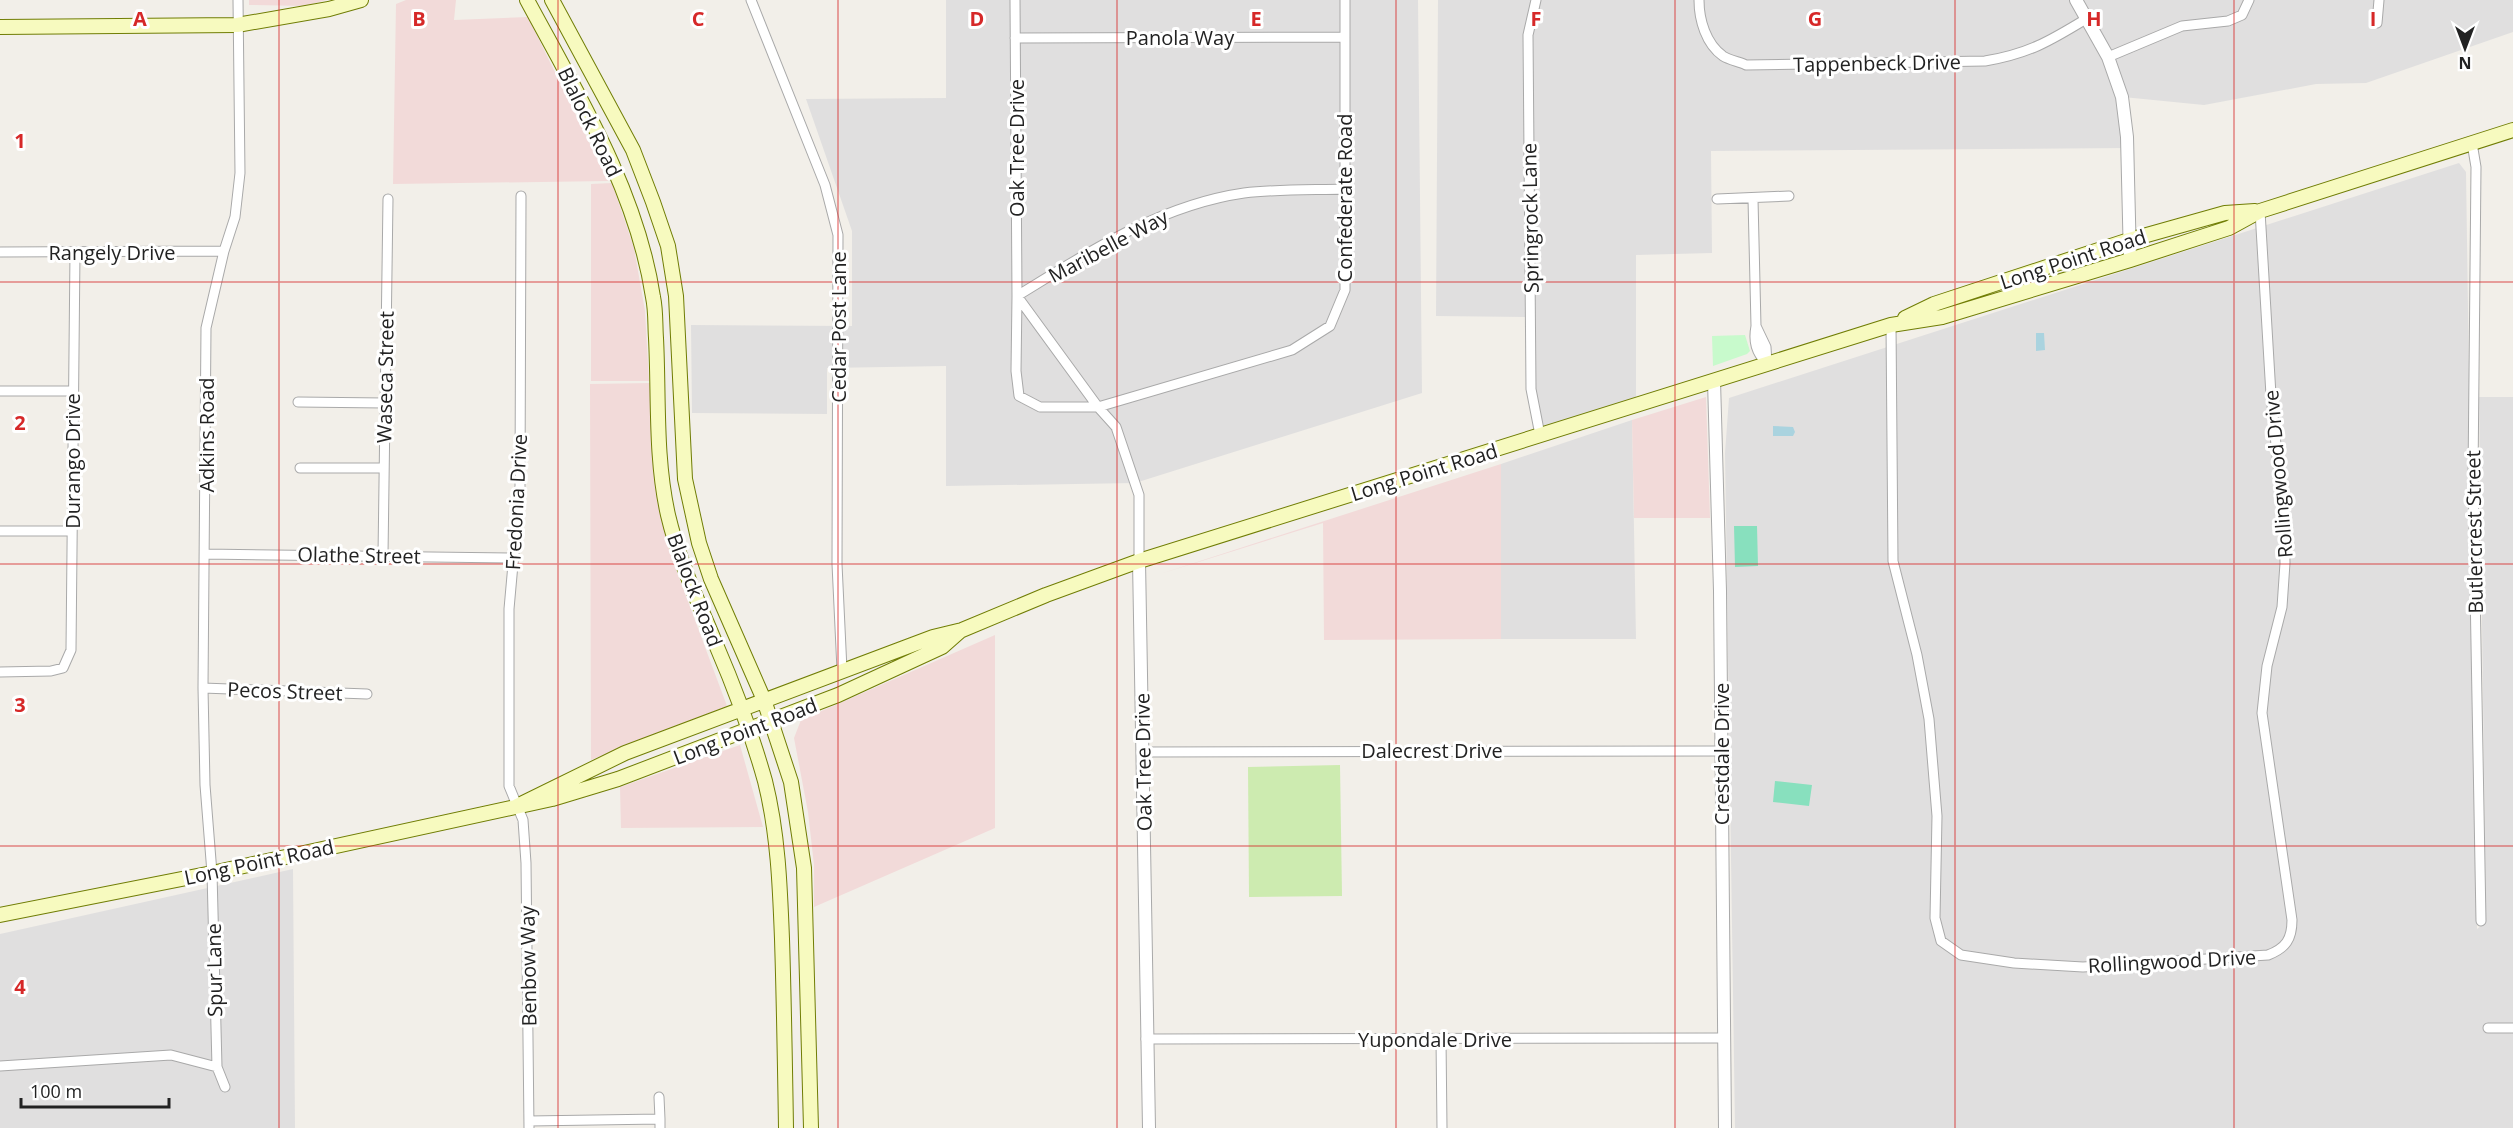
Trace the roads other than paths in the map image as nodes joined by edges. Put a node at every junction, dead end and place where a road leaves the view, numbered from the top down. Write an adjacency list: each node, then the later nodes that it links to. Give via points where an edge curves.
1 (238, 0): 15 (street, Adkins Road)
2 (361, 0): 15 (main road)
3 (527, 0): 21 (main road, Blalock Road)
4 (552, 0): 20 (main road, Blalock Road)
5 (751, 0): 61 (street, Cedar Post Lane, via 825,185 838,235 837,564)
6 (1015, 0): 18 (street, Oak Tree Drive)
7 (1345, 0): 17 (street, Confederate Road)
8 (1536, 0): 49 (street, Springrock Lane, via 1528,35 1531,389)
9 (1700, 0): 13 (street, Tappenbeck Drive, via 1707,37 1724,57 1746,64 1985,61 2013,57 2041,46)
10 (2076, 0): 13 (street)
11 (2249, 0): 19 (street, via 2242,15 2228,21 2182,27)
12 (2379, 0): 14 (street)
13 (2086, 19): 19 (street)
14 (2378, 23)
15 (237, 26): 16 (main road); 34 (street, Adkins Road, via 240,173 235,217)
16 (0, 27)
17 (1345, 37): 18 (street, Panola Way); 24 (street, Confederate Road)
18 (1015, 38): 38 (street, Oak Tree Drive)
19 (2109, 57): 33 (street, via 2126,117)
20 (599, 87): 21 (main road); 30 (main road, Blalock Road, via 633,150)
21 (578, 94): 31 (main road, Blalock Road)
22 (2513, 130): 23 (main road, Long Point Road)
23 (2472, 143): 32 (main road, Long Point Road); 76 (street, Butlercrest Street, via 2476,167 2473,477)
24 (1345, 189): 38 (street, Maribelle Way, via 1244,193 1171,211 1095,248); 48 (street, Confederate Road, via 1345,290 1330,326 1292,350)
25 (521, 196): 58 (street, Fredonia Drive, via 520,486)
26 (1789, 196): 29 (street)
27 (388, 199): 47 (street, Waseca Street)
28 (1717, 199): 29 (street)
29 (1753, 199): 40 (street, via 1754,339 1758,354)
30 (653, 202): 31 (main road); 45 (main road, Blalock Road, via 668,246 676,296)
31 (632, 211): 44 (main road, Blalock Road, via 654,299)
32 (2260, 211): 33 (main road, Long Point Road, via 2225,213); 37 (main road, Long Point Road, via 2229,228); 39 (street, Rollingwood Drive, via 2285,563 2282,607 2267,666 2262,714 2292,920 2289,941 2268,955 2052,966 1961,956 1941,941 1935,918 1937,816 1929,719 1893,561)
33 (2129, 240): 37 (street); 39 (main road, Long Point Road, via 1934,304)
34 (224, 251): 36 (street, Rangely Drive); 56 (street, Adkins Road, via 206,328)
35 (0, 252): 36 (street, Rangely Drive)
36 (75, 252): 43 (street, Durango Drive)
37 (2130, 260): 39 (main road, Long Point Road, via 1942,317)
38 (1017, 296): 48 (street, Oak Tree Drive); 48 (street, Oak Tree Drive, via 1019,396 1040,407)
39 (1891, 325): 40 (main road, Long Point Road)
40 (1767, 364): 41 (main road, Long Point Road)
41 (1714, 381): 49 (main road, Long Point Road); 69 (street, Crestdale Drive)
42 (0, 391): 43 (street)
43 (72, 391): 53 (street, Durango Drive)
44 (658, 391): 45 (main road); 55 (main road, Blalock Road, via 662,478)
45 (682, 392): 54 (main road, Blalock Road, via 686,479)
46 (298, 402): 47 (street)
47 (384, 403): 51 (street, Waseca Street)
48 (1098, 407): 59 (street, Oak Tree Drive, via 1116,427 1139,495)
49 (1540, 435): 59 (main road, Long Point Road)
50 (300, 468): 51 (street)
51 (384, 468): 57 (street, Waseca Street)
52 (0, 531): 53 (street)
53 (72, 531): 62 (street, Durango Drive, via 72,650 63,668)
54 (699, 543): 55 (main road); 65 (main road, Blalock Road)
55 (678, 552): 66 (main road, Blalock Road)
56 (205, 554): 57 (street, Olathe Street); 63 (street, Adkins Road)
57 (383, 555): 58 (street, Olathe Street)
58 (513, 558): 71 (street, Fredonia Drive, via 509,609 509,786)
59 (1139, 561): 60 (main road, Long Point Road); 70 (street, Oak Tree Drive)
60 (962, 630): 61 (main road, Long Point Road); 67 (main road, Long Point Road, via 942,647)
61 (842, 670): 65 (main road, Long Point Road)
62 (0, 672)
63 (203, 688): 64 (street, Pecos Street); 72 (street, Adkins Road)
64 (366, 694)
65 (764, 700): 66 (main road, Long Point Road); 67 (main road, Blalock Road)
66 (741, 708): 68 (main road, Blalock Road); 71 (main road, Long Point Road, via 625,753)
67 (771, 723): 68 (main road, Long Point Road); 73 (main road, Blalock Road, via 791,782)
68 (749, 730): 71 (main road, Long Point Road, via 618,779); 74 (main road, Blalock Road, via 774,824)
69 (1721, 751): 70 (street, Dalecrest Drive); 81 (street, Crestdale Drive)
70 (1143, 752): 83 (street, Oak Tree Drive)
71 (518, 806): 72 (main road, Long Point Road); 89 (street, Benbow Way, via 524,820 526,863)
72 (212, 873): 75 (main road, Long Point Road); 85 (street, Spur Lane)
73 (805, 891): 74 (main road); 77 (main road, Blalock Road)
74 (780, 892): 78 (main road, Blalock Road)
75 (0, 915)
76 (2481, 921)
77 (809, 1016): 78 (main road); 91 (main road, Blalock Road)
78 (784, 1017): 90 (main road, Blalock Road)
79 (2488, 1028): 80 (street)
80 (2513, 1028)
81 (1724, 1038): 82 (street, Yupondale Drive); 94 (street, Crestdale Drive)
82 (1442, 1039): 83 (street, Yupondale Drive); 93 (street)
83 (1146, 1040): 92 (street, Oak Tree Drive)
84 (0, 1066): 85 (street, via 171,1055)
85 (217, 1067): 86 (street)
86 (225, 1087)
87 (659, 1096): 88 (street)
88 (660, 1123): 89 (street)
89 (529, 1124)
90 (786, 1128)
91 (811, 1128)
92 (1149, 1128)
93 (1442, 1128)
94 (1725, 1128)

